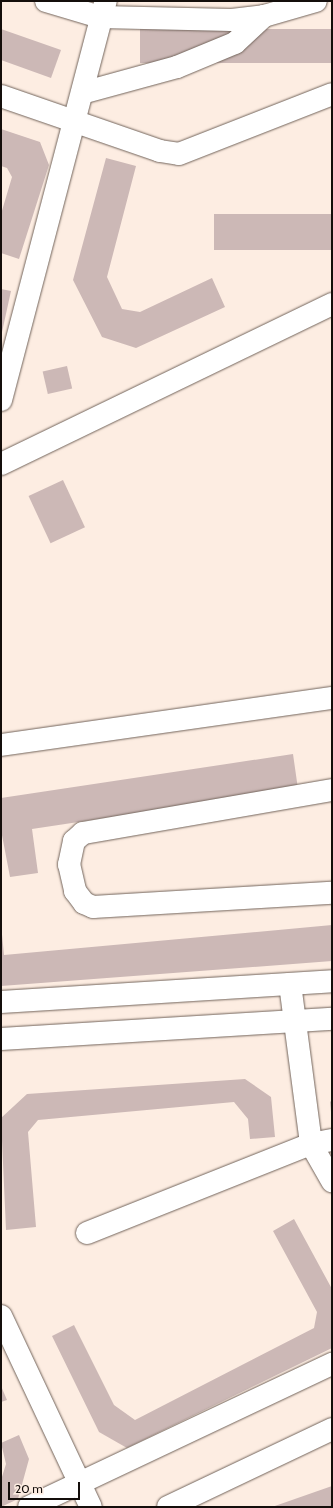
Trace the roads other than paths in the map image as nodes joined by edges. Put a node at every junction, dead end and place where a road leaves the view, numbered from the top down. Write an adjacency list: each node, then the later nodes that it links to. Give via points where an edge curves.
1 (46, 1): 3 (street)
2 (316, 1): 4 (street)
3 (103, 9): 4 (street, via 232,20); 5 (street)
4 (264, 16): 5 (street, via 228,46 177,67)
5 (82, 93): 8 (street)
6 (332, 94): 8 (street, via 179,154 160,151)
7 (1, 96): 8 (street)
8 (75, 119): 10 (street)
9 (332, 304): 11 (street)
10 (1, 400)
11 (1, 464)
12 (332, 698): 13 (street)
13 (1, 745)
14 (332, 790): 15 (street, via 83,833 74,841 69,864 75,891 84,903 93,907)
15 (332, 894)
16 (332, 981): 17 (street)
17 (290, 984): 18 (street); 20 (street)
18 (1, 1002)
19 (332, 1019): 20 (street)
20 (294, 1021): 21 (street); 22 (street)
21 (1, 1039)
22 (322, 1142): 23 (street); 24 (street)
23 (332, 1181)
24 (87, 1233)
25 (1, 1316): 28 (street)
26 (332, 1364): 28 (street)
27 (332, 1429): 31 (street)
28 (78, 1483): 29 (street); 30 (street)
29 (30, 1507)
30 (91, 1507)
31 (168, 1507)

